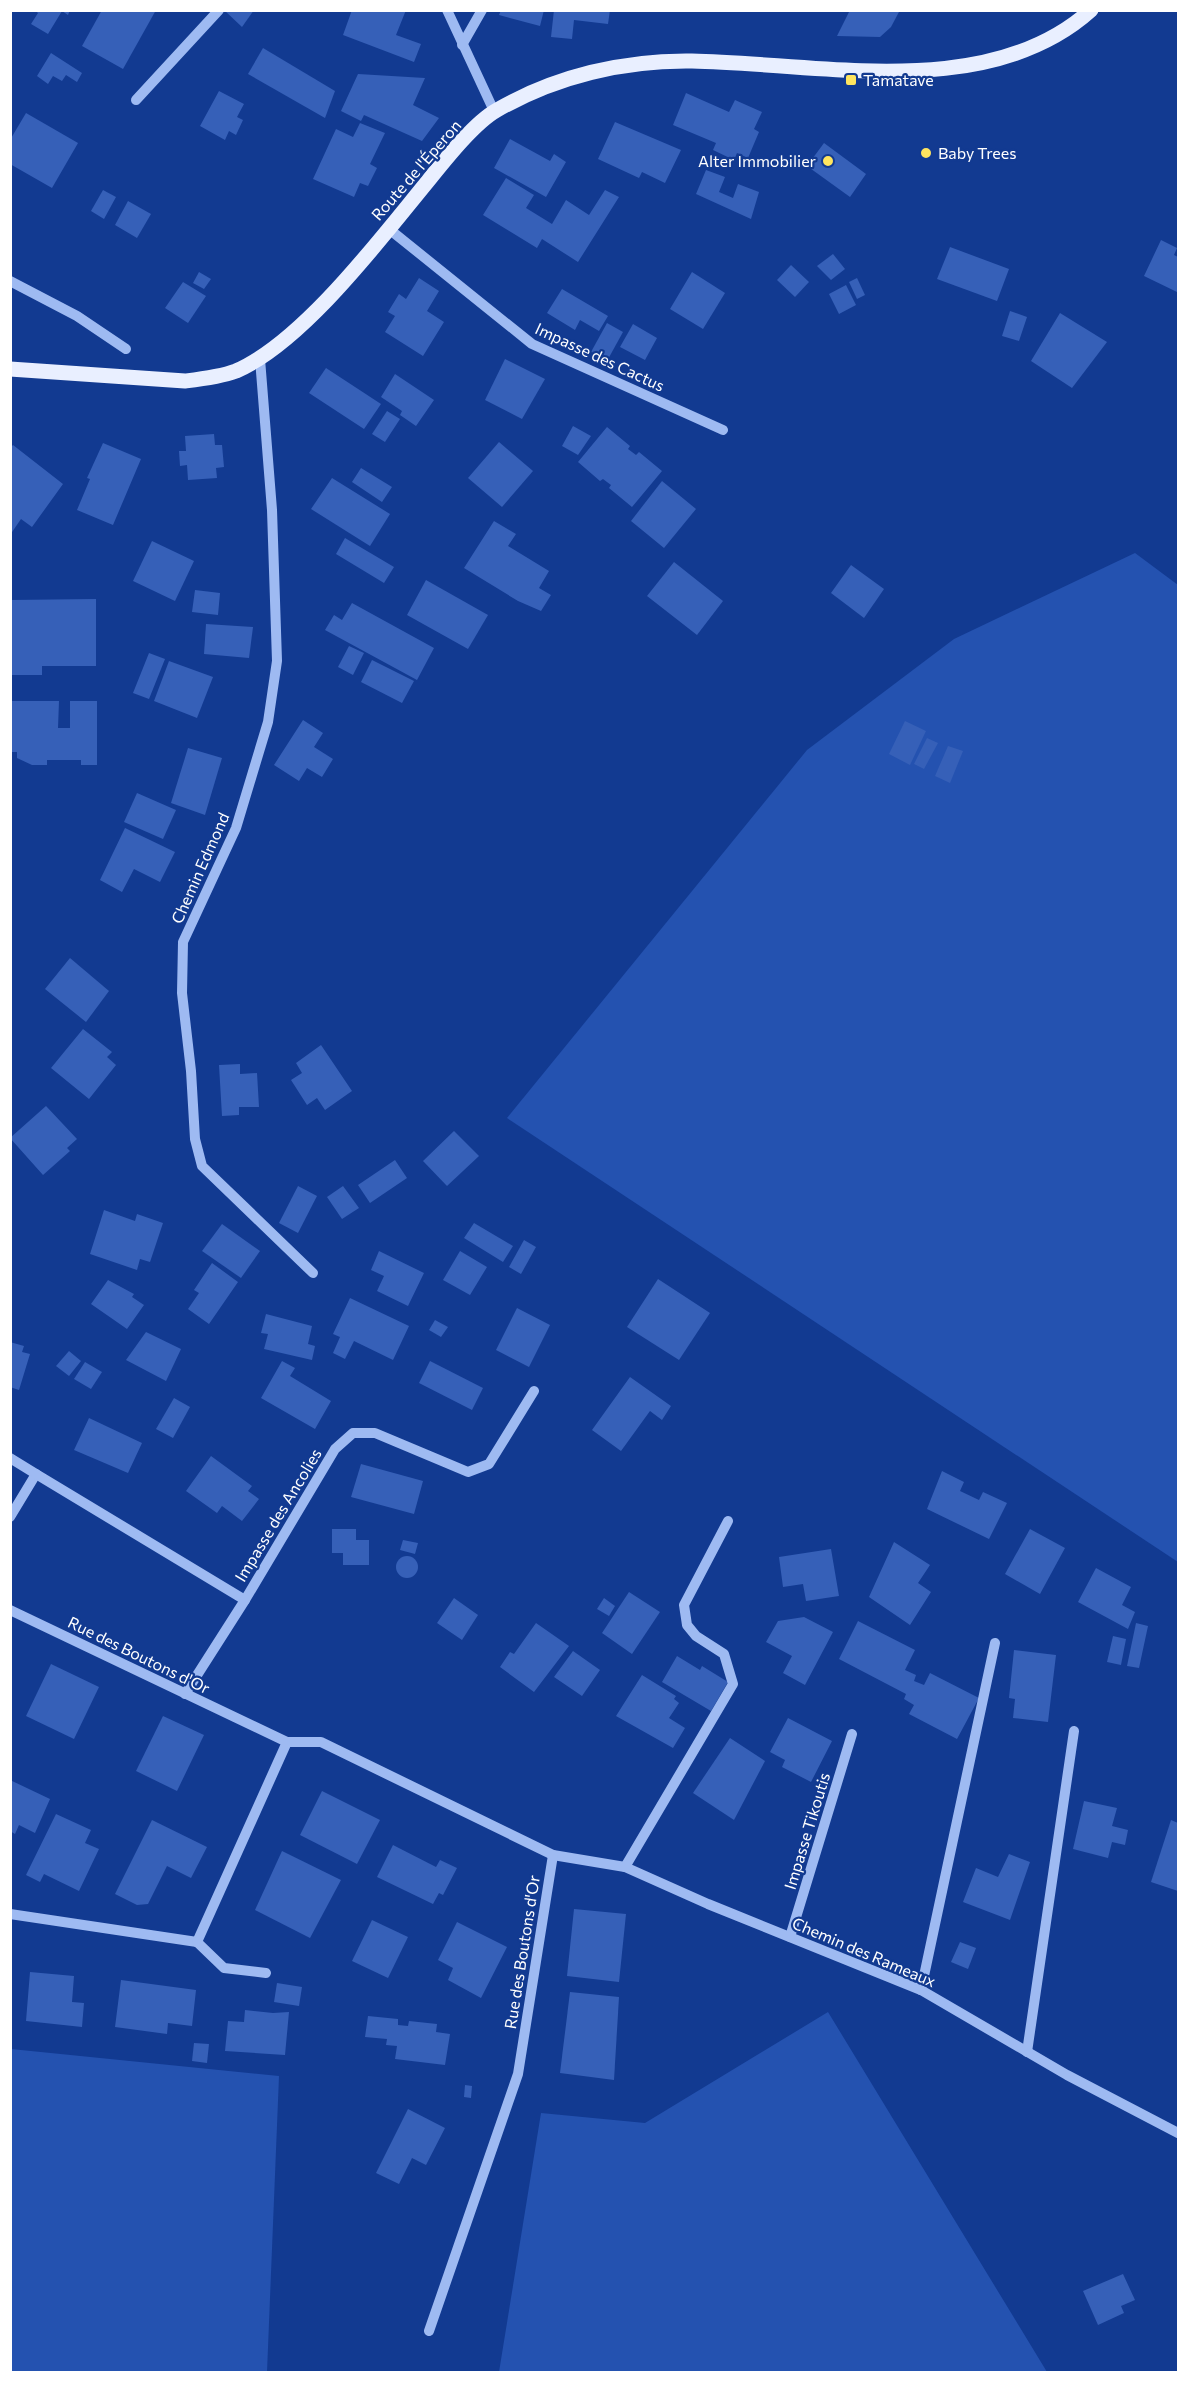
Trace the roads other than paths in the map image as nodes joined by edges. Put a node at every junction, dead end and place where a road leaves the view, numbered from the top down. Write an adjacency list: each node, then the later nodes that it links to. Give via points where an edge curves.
1 (219, 10): 6 (street)
2 (447, 10): 5 (street)
3 (482, 10): 5 (street)
4 (1091, 10): 7 (main road, Route de l'Éperon, via 1051,39 1005,57 964,66 905,70 691,61 648,63 592,71 543,87)
5 (462, 45): 7 (street)
6 (136, 100)
7 (494, 111): 8 (main road, Route de l'Éperon, via 451,153)
8 (389, 229): 11 (main road, Route de l'Éperon, via 321,305); 13 (street, Impasse des Cactus, via 532,344)
9 (10, 281): 10 (street, via 77,316)
10 (126, 349)
11 (260, 359): 12 (main road, Route de l'Éperon, via 212,378 185,381); 14 (street, Chemin Edmond, via 272,510 277,661 268,722 236,828 183,942 182,993 195,1139 202,1166)
12 (10, 369)
13 (723, 430)
14 (313, 1273)
15 (534, 1391): 20 (street, Impasse des Ancolies, via 489,1464 468,1472 375,1433 353,1433 335,1449)
16 (10, 1458): 17 (street, Impasse des Ancolies)
17 (36, 1474): 18 (street); 20 (street, Impasse des Ancolies)
18 (10, 1517)
19 (728, 1521): 28 (street, via 684,1605 687,1625 696,1636 724,1654 734,1684)
20 (246, 1600): 23 (street, Impasse des Ancolies)
21 (10, 1610): 23 (street, Rue des Boutons d'Or)
22 (995, 1643): 33 (street)
23 (185, 1694): 26 (street, Rue des Boutons d'Or)
24 (1074, 1731): 34 (street)
25 (852, 1734): 30 (street, Impasse Tikoutis)
26 (287, 1743): 27 (street, Rue des Boutons d'Or, via 321,1742); 31 (street)
27 (553, 1855): 28 (street, Chemin des Rameaux); 36 (street, Rue des Boutons d'Or, via 518,2074)
28 (625, 1867): 30 (street, Chemin des Rameaux)
29 (10, 1914): 31 (street)
30 (790, 1937): 33 (street, Chemin des Rameaux)
31 (197, 1942): 32 (street, via 224,1968)
32 (266, 1973)
33 (921, 1990): 34 (street, Chemin des Rameaux)
34 (1027, 2052): 35 (street, Chemin des Rameaux)
35 (1179, 2133)
36 (429, 2331)

